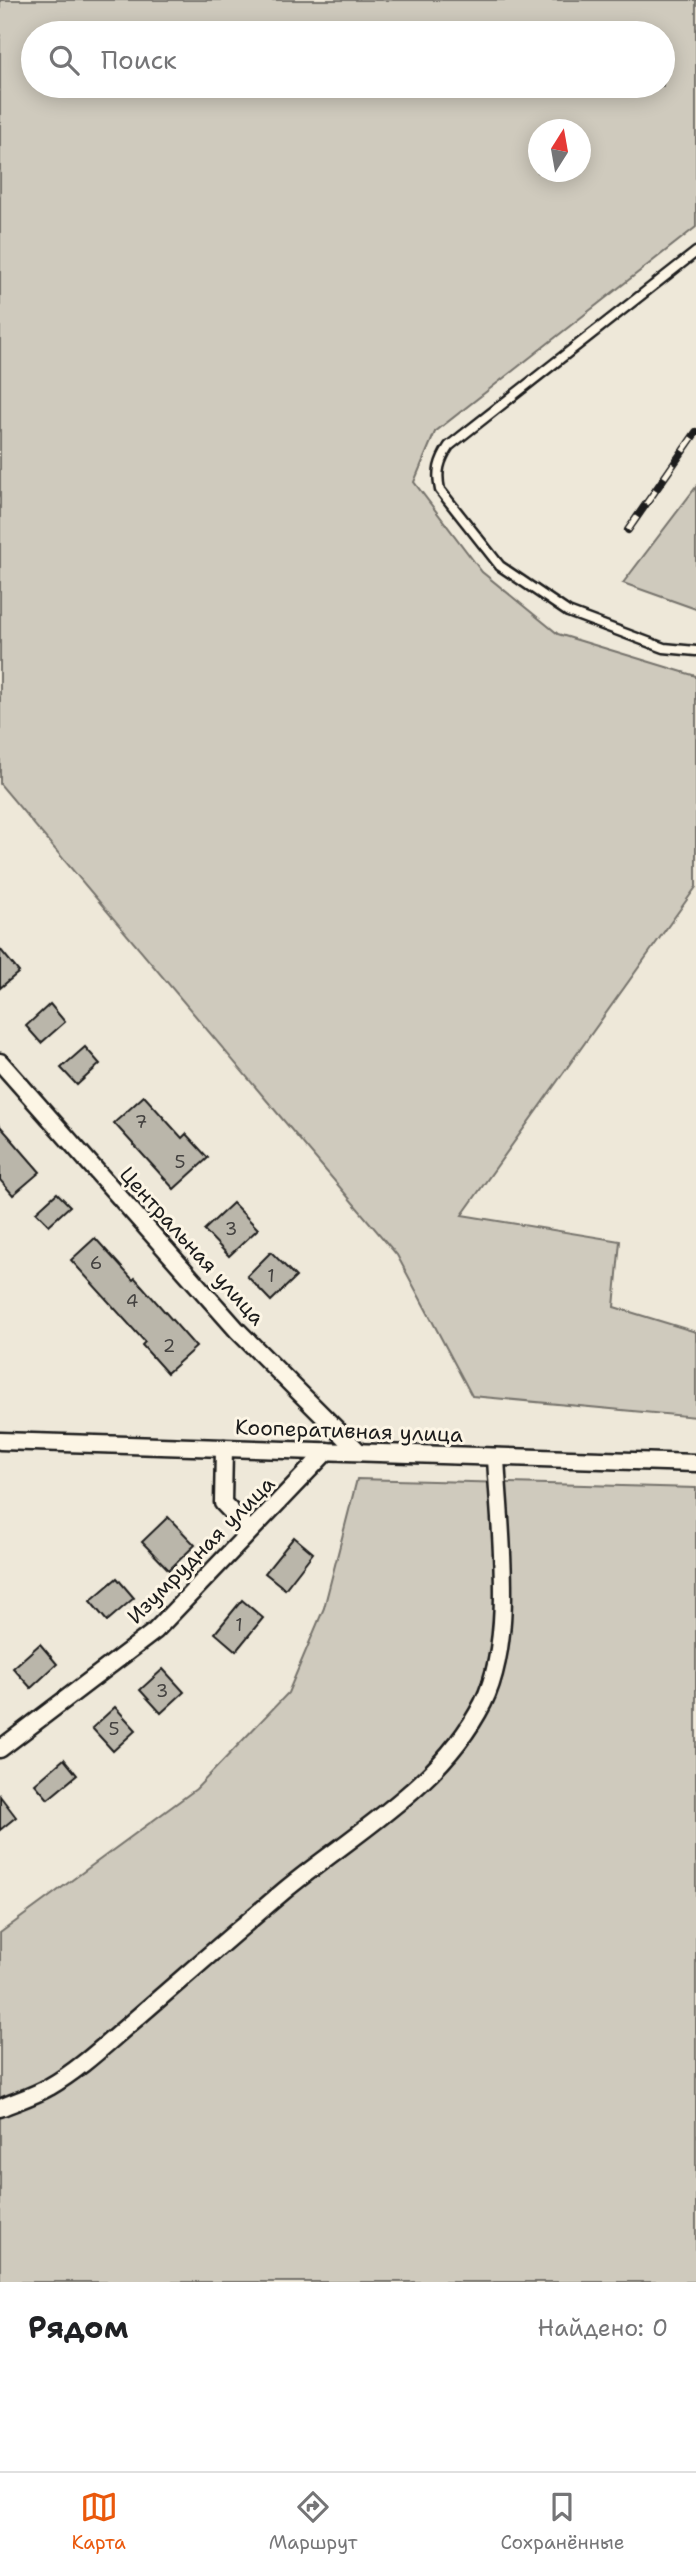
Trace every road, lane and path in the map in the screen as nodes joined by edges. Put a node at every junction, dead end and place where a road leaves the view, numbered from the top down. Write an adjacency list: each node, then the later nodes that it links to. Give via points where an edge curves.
1 (696, 252): 2 (lane, via 449,446 439,462 437,479 440,490 500,566 568,612 664,648)
2 (696, 651)
3 (0, 1062): 7 (street, Центральная улица, via 237,1330)
4 (0, 1441): 5 (street, Кооперативная улица)
5 (224, 1448): 6 (street, Кооперативная улица); 10 (street, via 223,1503)
6 (327, 1451): 7 (street, Кооперативная улица); 10 (street, Изумрудная улица)
7 (359, 1452): 8 (street, Кооперативная улица)
8 (496, 1457): 9 (street, Кооперативная улица); 12 (street, via 503,1564 496,1666 484,1701 460,1742 402,1798 90,2057 49,2087)
9 (696, 1463)
10 (250, 1531): 11 (street, Изумрудная улица, via 155,1631)
11 (0, 1749)
12 (0, 2108)

